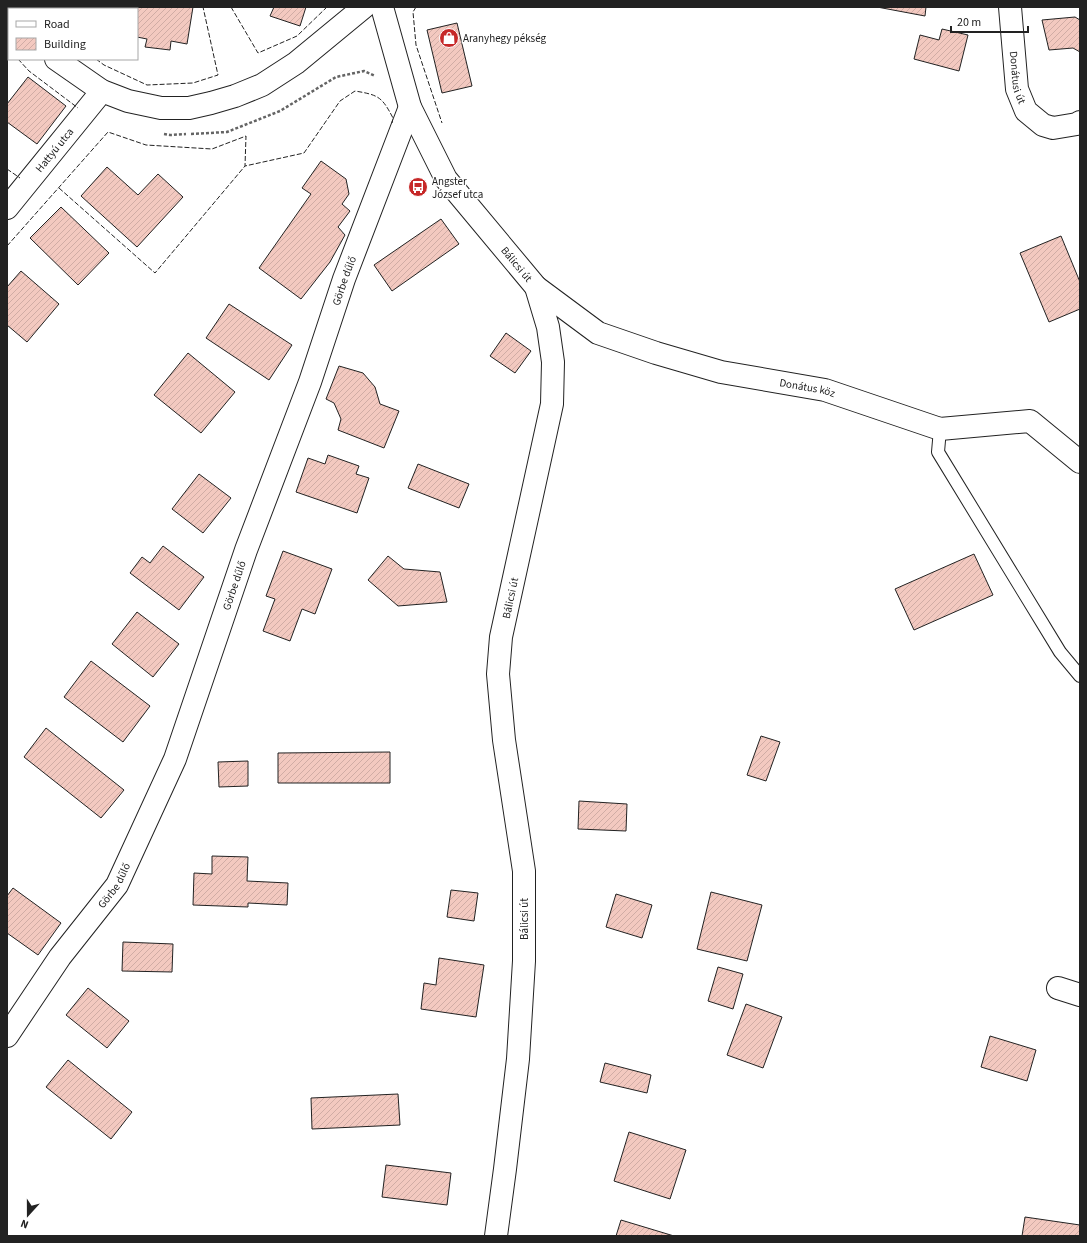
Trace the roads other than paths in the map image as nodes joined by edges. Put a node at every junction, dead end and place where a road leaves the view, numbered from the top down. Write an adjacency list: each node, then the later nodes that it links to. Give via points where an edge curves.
1 (364, 7): 5 (street, via 296,63 262,85 235,96 189,108 162,108 128,101)
2 (382, 7): 6 (street, Bálicsi út)
3 (1010, 7): 7 (street, Donátusi út, via 1017,89 1026,111 1053,128)
4 (57, 60): 5 (street)
5 (102, 91): 8 (street, Hattyú utca)
6 (410, 107): 9 (street, Bálicsi út, via 446,178); 15 (street, Görbe dűlő, via 246,550 175,759 117,885 60,957)
7 (1080, 122)
8 (7, 208)
9 (536, 287): 10 (street, Donátus köz, via 598,333 720,372 825,390); 16 (street, Bálicsi út, via 548,328 553,362 552,404 501,637 498,674 504,740 524,871 524,961 518,1059)
10 (940, 429): 11 (street, Donátus köz, via 1030,421); 12 (lane, via 938,452 1060,652)
11 (1080, 462)
12 (1080, 676)
13 (1058, 988): 14 (street)
14 (1080, 995)
15 (7, 1036)
16 (496, 1236)

